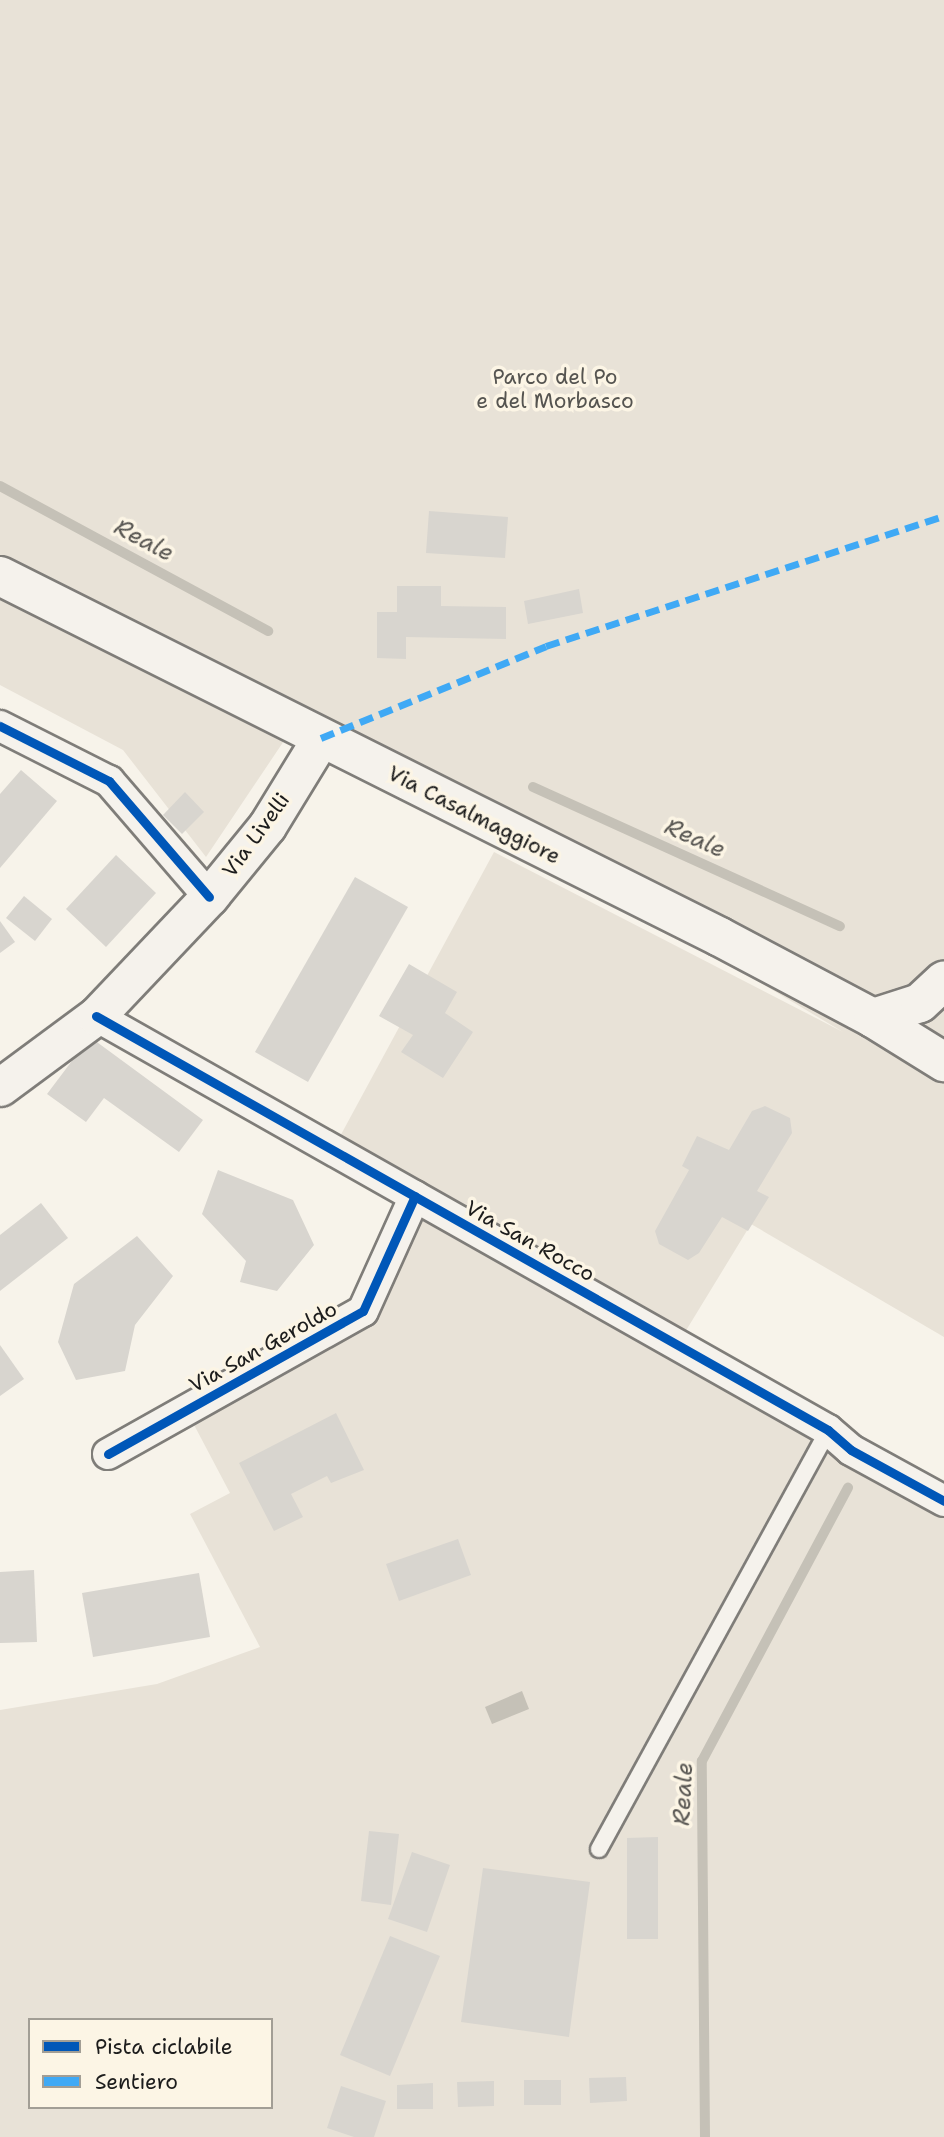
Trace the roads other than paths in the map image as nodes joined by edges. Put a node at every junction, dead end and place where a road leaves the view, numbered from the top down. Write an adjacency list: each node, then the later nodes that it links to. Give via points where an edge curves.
1 (0, 576): 3 (main road, Via Casalmaggiore)
2 (0, 726): 4 (street, via 109,780)
3 (321, 738): 4 (street, Via Livelli, via 267,826); 7 (main road, Via Casalmaggiore)
4 (209, 897): 6 (street, Via Livelli)
5 (944, 981): 7 (main road, via 920,1003)
6 (96, 1016): 9 (street); 10 (street, Via San Rocco)
7 (873, 1018): 8 (main road, Via Casalmaggiore)
8 (944, 1062)
9 (0, 1087)
10 (415, 1196): 11 (street, Via San Rocco); 12 (street, Via San Geroldo, via 363,1311)
11 (828, 1430): 13 (street, Via San Rocco, via 851,1450); 14 (lane)
12 (108, 1454)
13 (944, 1501)
14 (599, 1849)

